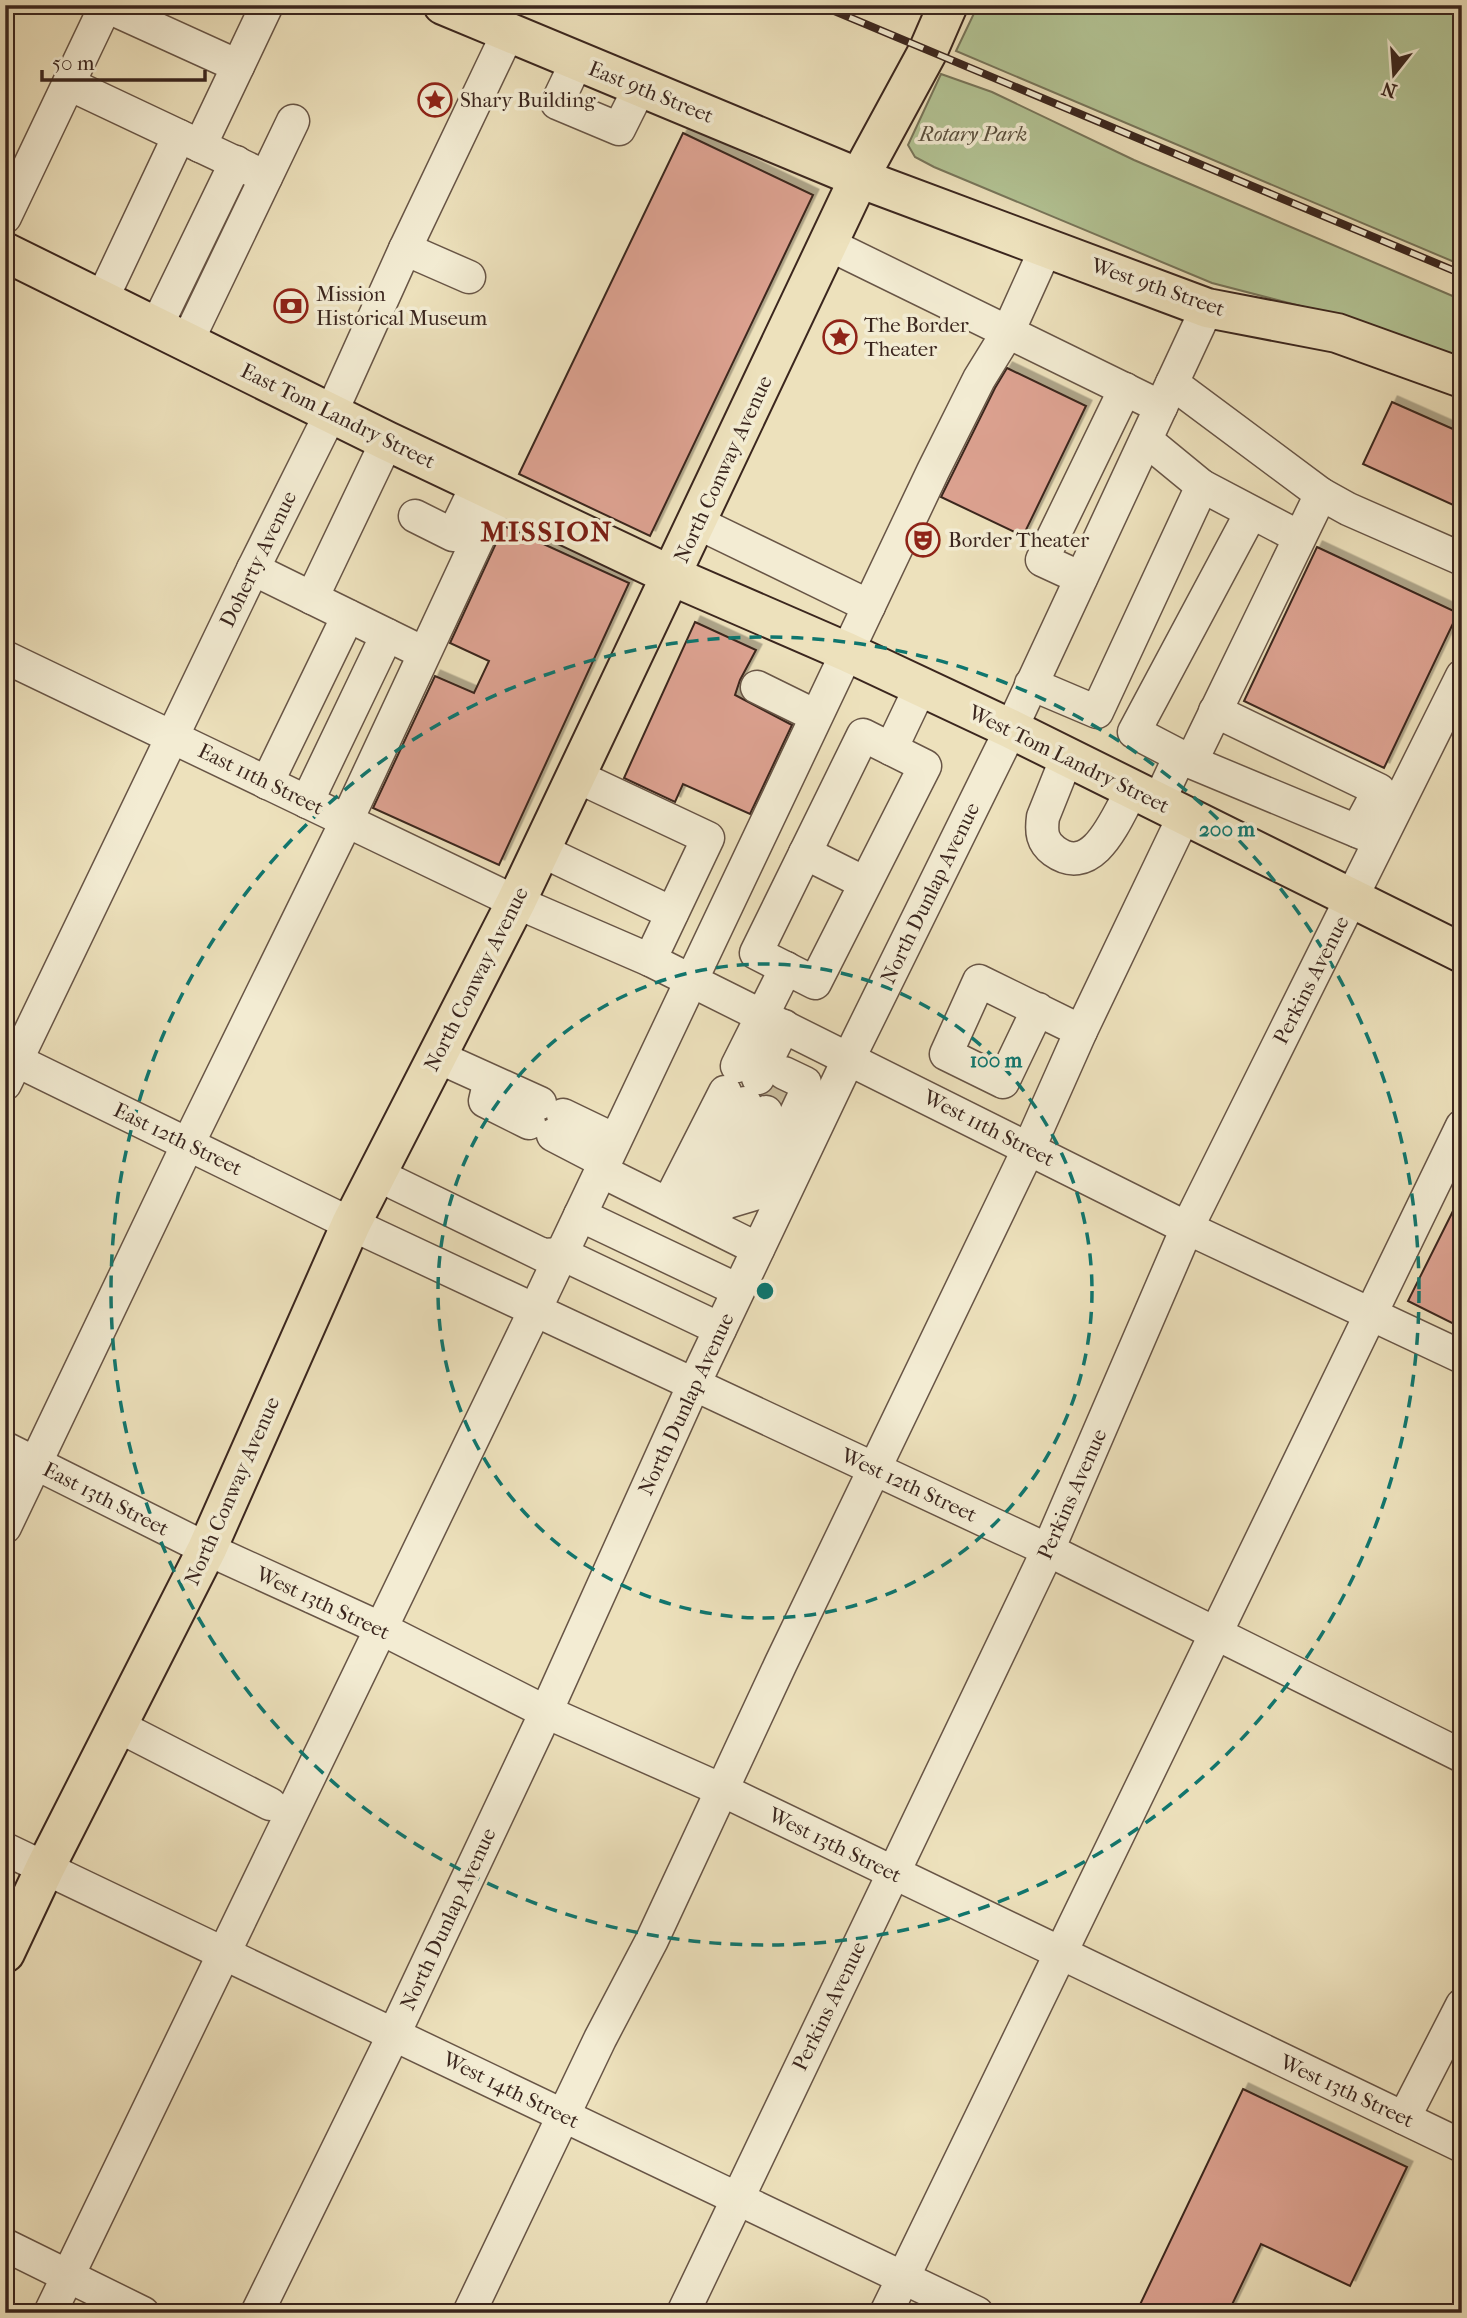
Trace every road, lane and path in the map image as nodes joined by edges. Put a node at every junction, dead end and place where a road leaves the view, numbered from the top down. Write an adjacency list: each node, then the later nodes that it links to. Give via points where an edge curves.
1 (106, 5): 6 (street); 7 (street)
2 (267, 5): 6 (street)
3 (443, 5): 5 (main road, East 9th Street)
4 (948, 5): 12 (main road, North Conway Avenue)
5 (508, 33): 12 (main road, East 9th Street); 16 (street, Doherty Avenue)
6 (238, 66): 9 (street)
7 (69, 84): 9 (street); 13 (street)
8 (293, 121): 11 (street)
9 (190, 141): 10 (street); 19 (street)
10 (236, 162): 11 (street); 22 (street)
11 (266, 177): 22 (street)
12 (859, 178): 14 (main road, North Conway Avenue); 15 (main road, West 9th Street)
13 (5, 217)
14 (828, 244): 21 (street); 34 (main road, North Conway Avenue)
15 (1046, 248): 20 (main road, West 9th Street); 21 (street)
16 (405, 249): 18 (street); 26 (street, Doherty Avenue)
17 (5, 252): 19 (main road, East Tom Landry Street)
18 (468, 277)
19 (102, 299): 22 (main road, East Tom Landry Street)
20 (1207, 308): 23 (main road, West 9th Street, via 1337,333); 25 (street, North Dunlap Avenue)
21 (1008, 332): 24 (street); 41 (street, via 979,379)
22 (171, 334): 26 (main road, East Tom Landry Street)
23 (1462, 378)
24 (1125, 389): 25 (street); 39 (street, via 1042,560)
25 (1166, 395): 27 (street, North Dunlap Avenue); 31 (street)
26 (331, 413): 28 (main road, East Tom Landry Street); 37 (street, Doherty Avenue)
27 (1146, 440): 29 (street); 39 (street, North Dunlap Avenue)
28 (387, 442): 30 (main road, East Tom Landry Street); 40 (street)
29 (1202, 486): 32 (street); 52 (street)
30 (489, 489): 33 (street, via 453,535); 38 (main road, East Tom Landry Street); 45 (street)
31 (1321, 494): 35 (street); 36 (street)
32 (1251, 513): 35 (street); 55 (street)
33 (415, 516)
34 (698, 523): 38 (main road, North Conway Avenue); 41 (street)
35 (1298, 537): 51 (street)
36 (1462, 559)
37 (253, 569): 40 (street); 56 (street, Doherty Avenue)
38 (672, 576): 44 (main road, West Tom Landry Street); 60 (main road, North Conway Avenue)
39 (1081, 578): 48 (street, North Dunlap Avenue)
40 (312, 598): 42 (street)
41 (869, 606): 44 (street)
42 (348, 616): 43 (street); 61 (street)
43 (387, 635): 45 (street); 62 (street)
44 (847, 652): 49 (main road, West Tom Landry Street); 53 (street)
45 (424, 653): 64 (street)
46 (5, 657): 56 (street, East 11th Street)
47 (1462, 676): 65 (street, Perkins Avenue)
48 (1031, 684): 52 (street); 54 (street, North Dunlap Avenue)
49 (921, 686): 54 (main road, West Tom Landry Street); 57 (street)
50 (757, 687): 53 (street)
51 (1215, 711): 59 (street); 65 (street, via 1379,790)
52 (1097, 712): 55 (street)
53 (816, 716): 75 (street)
54 (1011, 729): 58 (main road, West Tom Landry Street); 80 (street, North Dunlap Avenue)
55 (1135, 732): 59 (street)
56 (173, 737): 61 (street, East 11th Street); 81 (street, Doherty Avenue)
57 (891, 749): 67 (street, via 863,735); 68 (street, via 925,766)
58 (1067, 757): 63 (main road, West Tom Landry Street); 63 (street, via 1043,817 1043,839 1058,854 1077,858 1096,850)
59 (1185, 759): 63 (street); 65 (street)
60 (576, 776): 66 (main road, North Conway Avenue); 71 (street, via 708,838)
61 (267, 783): 62 (street, East 11th Street)
62 (307, 802): 64 (street, East 11th Street)
63 (1158, 803): 69 (main road, West Tom Landry Street); 78 (street)
64 (347, 820): 70 (street, East 11th Street); 86 (street)
65 (1369, 836): 69 (street, Perkins Avenue)
66 (540, 850): 70 (main road, North Conway Avenue); 71 (street)
67 (805, 853): 68 (street); 74 (street, via 756,953)
68 (865, 883): 74 (street, via 815,983)
69 (1351, 900): 72 (main road, West Tom Landry Street); 93 (street, Perkins Avenue)
70 (516, 902): 73 (street, West 11th Street); 79 (main road, North Conway Avenue)
71 (672, 913): 73 (street)
72 (1462, 953)
73 (650, 960): 75 (street, West 11th Street)
74 (786, 968): 77 (street)
75 (690, 980): 77 (street, West 11th Street); 88 (street)
76 (1038, 1009): 78 (street); 82 (street, via 1003,1082); 82 (street, via 979,981 946,1054)
77 (783, 1025): 80 (street, West 11th Street); 83 (street); 83 (street)
78 (1081, 1031): 87 (street)
79 (436, 1056): 88 (street, via 490,1080); 89 (main road, North Conway Avenue)
80 (849, 1058): 84 (street, West 11th Street); 94 (street, North Dunlap Avenue)
81 (9, 1066): 86 (street, East 12th Street)
82 (974, 1068): 84 (street)
83 (756, 1087): 90 (street); 90 (street, via 805,1083 806,1092 758,1194)
84 (953, 1110): 87 (street, West 11th Street)
85 (1462, 1126): 98 (street)
86 (188, 1144): 92 (street, East 12th Street); 103 (street)
87 (1029, 1148): 93 (street, West 11th Street); 104 (street)
88 (607, 1158): 90 (street); 91 (street)
89 (376, 1174): 92 (main road, North Conway Avenue); 95 (street, via 543,1255)
90 (697, 1212): 94 (street)
91 (580, 1215): 95 (street); 96 (street)
92 (351, 1224): 97 (street, West 12th Street); 106 (main road, North Conway Avenue)
93 (1187, 1228): 98 (street, West 11th Street); 107 (street, Perkins Avenue)
94 (758, 1249): 96 (street, North Dunlap Avenue)
95 (562, 1254): 97 (street); 99 (street)
96 (738, 1290): 99 (street, North Dunlap Avenue)
97 (535, 1310): 101 (street, West 12th Street); 108 (street)
98 (1372, 1315): 100 (street, West 11th Street); 109 (street)
99 (720, 1329): 101 (street, North Dunlap Avenue)
100 (1462, 1357)
101 (694, 1384): 104 (street, West 12th Street); 110 (street, North Dunlap Avenue)
102 (5, 1448): 103 (street, East 13th Street)
103 (35, 1463): 105 (street); 106 (street, East 13th Street)
104 (876, 1469): 107 (street, West 12th Street); 113 (street)
105 (5, 1527)
106 (207, 1549): 108 (street, West 13th Street); 111 (main road, North Conway Avenue)
107 (1048, 1550): 109 (street, West 12th Street); 117 (street, Perkins Avenue)
108 (380, 1628): 110 (street, West 13th Street); 119 (street)
109 (1217, 1635): 112 (street, West 12th Street); 120 (street)
110 (545, 1712): 113 (street, West 13th Street); 122 (street, North Dunlap Avenue)
111 (118, 1726): 114 (street); 116 (main road, North Conway Avenue)
112 (1462, 1756)
113 (722, 1790): 117 (street, West 13th Street); 123 (street)
114 (270, 1804)
115 (5, 1849): 116 (street, West 14th Street)
116 (45, 1868): 118 (main road, North Conway Avenue); 119 (street, West 14th Street)
117 (892, 1873): 120 (street, West 13th Street); 126 (street, Perkins Avenue)
118 (5, 1953)
119 (224, 1954): 122 (street, West 14th Street); 128 (street)
120 (1060, 1954): 124 (street, West 13th Street); 129 (street)
121 (1462, 2005): 124 (street)
122 (394, 2034): 123 (street, West 14th Street); 132 (street, North Dunlap Avenue)
123 (563, 2116): 126 (street, West 14th Street); 133 (street)
124 (1404, 2118): 125 (street, West 13th Street)
125 (1462, 2146)
126 (736, 2198): 129 (street, West 14th Street); 134 (street, Perkins Avenue)
127 (5, 2245): 128 (street)
128 (68, 2276): 130 (street); 131 (street)
129 (903, 2277): 135 (street); 136 (street, West 14th Street)
130 (50, 2313)
131 (143, 2313)
132 (257, 2313)
133 (469, 2313)
134 (683, 2313)
135 (886, 2313)
136 (976, 2313)

